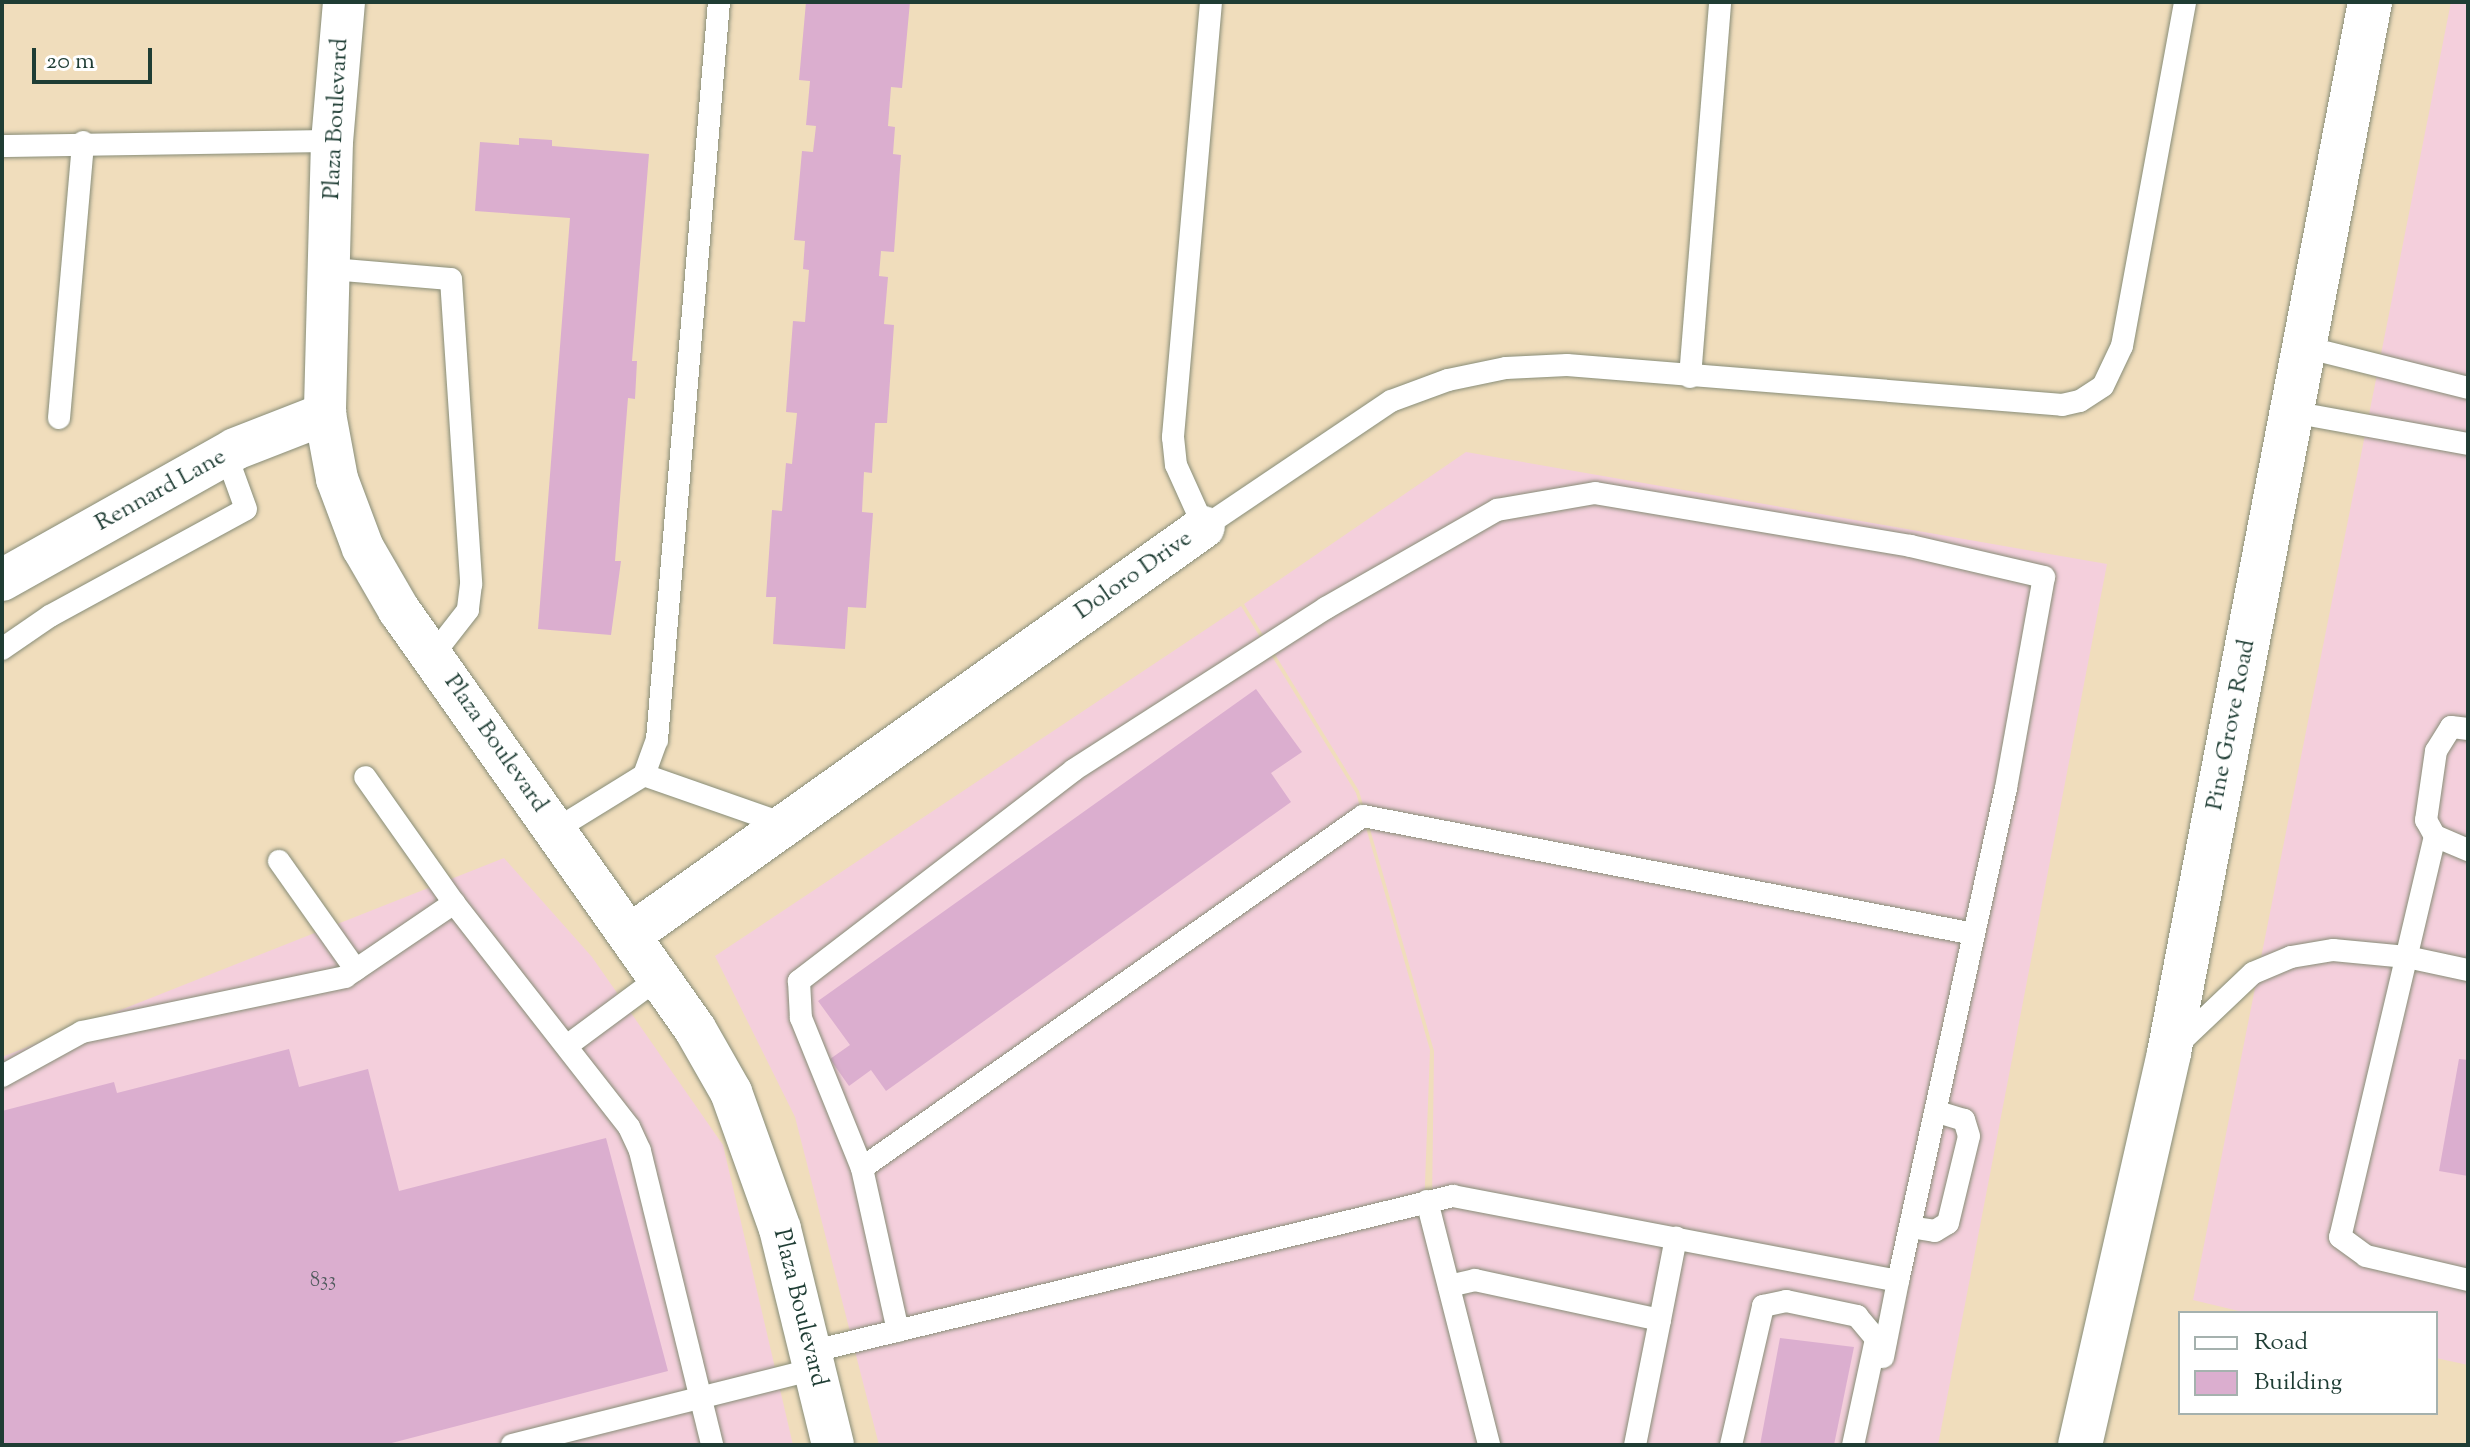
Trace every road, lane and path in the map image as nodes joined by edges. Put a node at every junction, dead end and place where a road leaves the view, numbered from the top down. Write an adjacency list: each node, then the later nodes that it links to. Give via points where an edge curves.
1 (344, 2): 7 (street, Plaza Boulevard)
2 (719, 2): 24 (lane, via 657,740)
3 (1211, 2): 19 (lane, Doloro Drive, via 1173,437 1181,478)
4 (1720, 2): 12 (lane)
5 (2185, 2): 12 (lane, via 2122,346 2103,386 2062,405)
6 (2370, 2): 11 (main road, Pine Grove Road)
7 (332, 141): 8 (lane); 10 (street, Plaza Boulevard)
8 (83, 142): 9 (lane); 16 (lane)
9 (2, 146)
10 (331, 269): 15 (street, Plaza Boulevard); 22 (lane, via 451,279 471,584 468,610)
11 (2305, 347): 13 (lane); 14 (main road, Pine Grove Road)
12 (1690, 377): 19 (lane, via 1567,365 1506,368 1448,380 1355,421)
13 (2468, 388)
14 (2292, 412): 17 (lane); 39 (main road, Pine Grove Road)
15 (325, 414): 18 (street, Rennard Lane); 22 (street, Plaza Boulevard, via 337,479 363,548)
16 (59, 418)
17 (2468, 444)
18 (226, 454): 20 (street, Rennard Lane); 21 (lane, via 246,509 50,616)
19 (1204, 527): 26 (street, Doloro Drive)
20 (2, 580)
21 (2, 649)
22 (432, 656): 27 (street, Plaza Boulevard)
23 (2468, 729): 28 (lane, via 2451,727 2436,751 2426,820)
24 (644, 775): 26 (lane); 27 (lane)
25 (365, 777): 31 (lane)
26 (784, 824): 33 (street, Doloro Drive)
27 (555, 830): 33 (street, Plaza Boulevard)
28 (2435, 836): 29 (lane); 34 (lane)
29 (2468, 850)
30 (279, 861): 35 (lane)
31 (454, 903): 35 (lane); 38 (lane)
32 (1974, 934): 41 (lane); 42 (lane, via 1363,816); 42 (lane, via 2044,577 1911,546 1595,493 1497,510 1326,608 1074,770 799,981 801,1018)
33 (630, 935): 37 (street, Plaza Boulevard)
34 (2407, 957): 36 (lane); 39 (lane, via 2333,950 2291,957 2253,973); 46 (lane, via 2340,1237 2366,1256)
35 (356, 970): 40 (lane, via 345,977 82,1032)
36 (2468, 970)
37 (660, 977): 38 (lane); 51 (street, Plaza Boulevard, via 731,1092 759,1159)
38 (568, 1045): 52 (lane, via 617,1106 640,1151)
39 (2169, 1053): 54 (main road, Pine Grove Road)
40 (2, 1076)
41 (1935, 1111): 44 (lane); 44 (lane, via 1964,1120 1969,1136 1948,1223 1935,1231)
42 (862, 1168): 50 (lane)
43 (1427, 1201): 45 (lane, via 1453,1196); 48 (lane); 50 (lane)
44 (1910, 1227): 47 (lane)
45 (1676, 1238): 47 (lane); 49 (lane)
46 (2468, 1280)
47 (1898, 1281): 62 (lane)
48 (1449, 1286): 49 (lane, via 1475,1280); 58 (lane)
49 (1660, 1320): 59 (lane)
50 (898, 1331): 51 (lane)
51 (812, 1360): 52 (lane); 57 (street, Plaza Boulevard)
52 (700, 1398): 53 (lane); 56 (lane)
53 (588, 1436): 55 (lane)
54 (2079, 1437)
55 (512, 1445)
56 (712, 1445)
57 (833, 1445)
58 (1489, 1445)
59 (1635, 1445)
60 (1731, 1445): 61 (lane, via 1763,1306 1786,1301 1857,1316 1876,1339)
61 (1853, 1445)
62 (1867, 1445)

